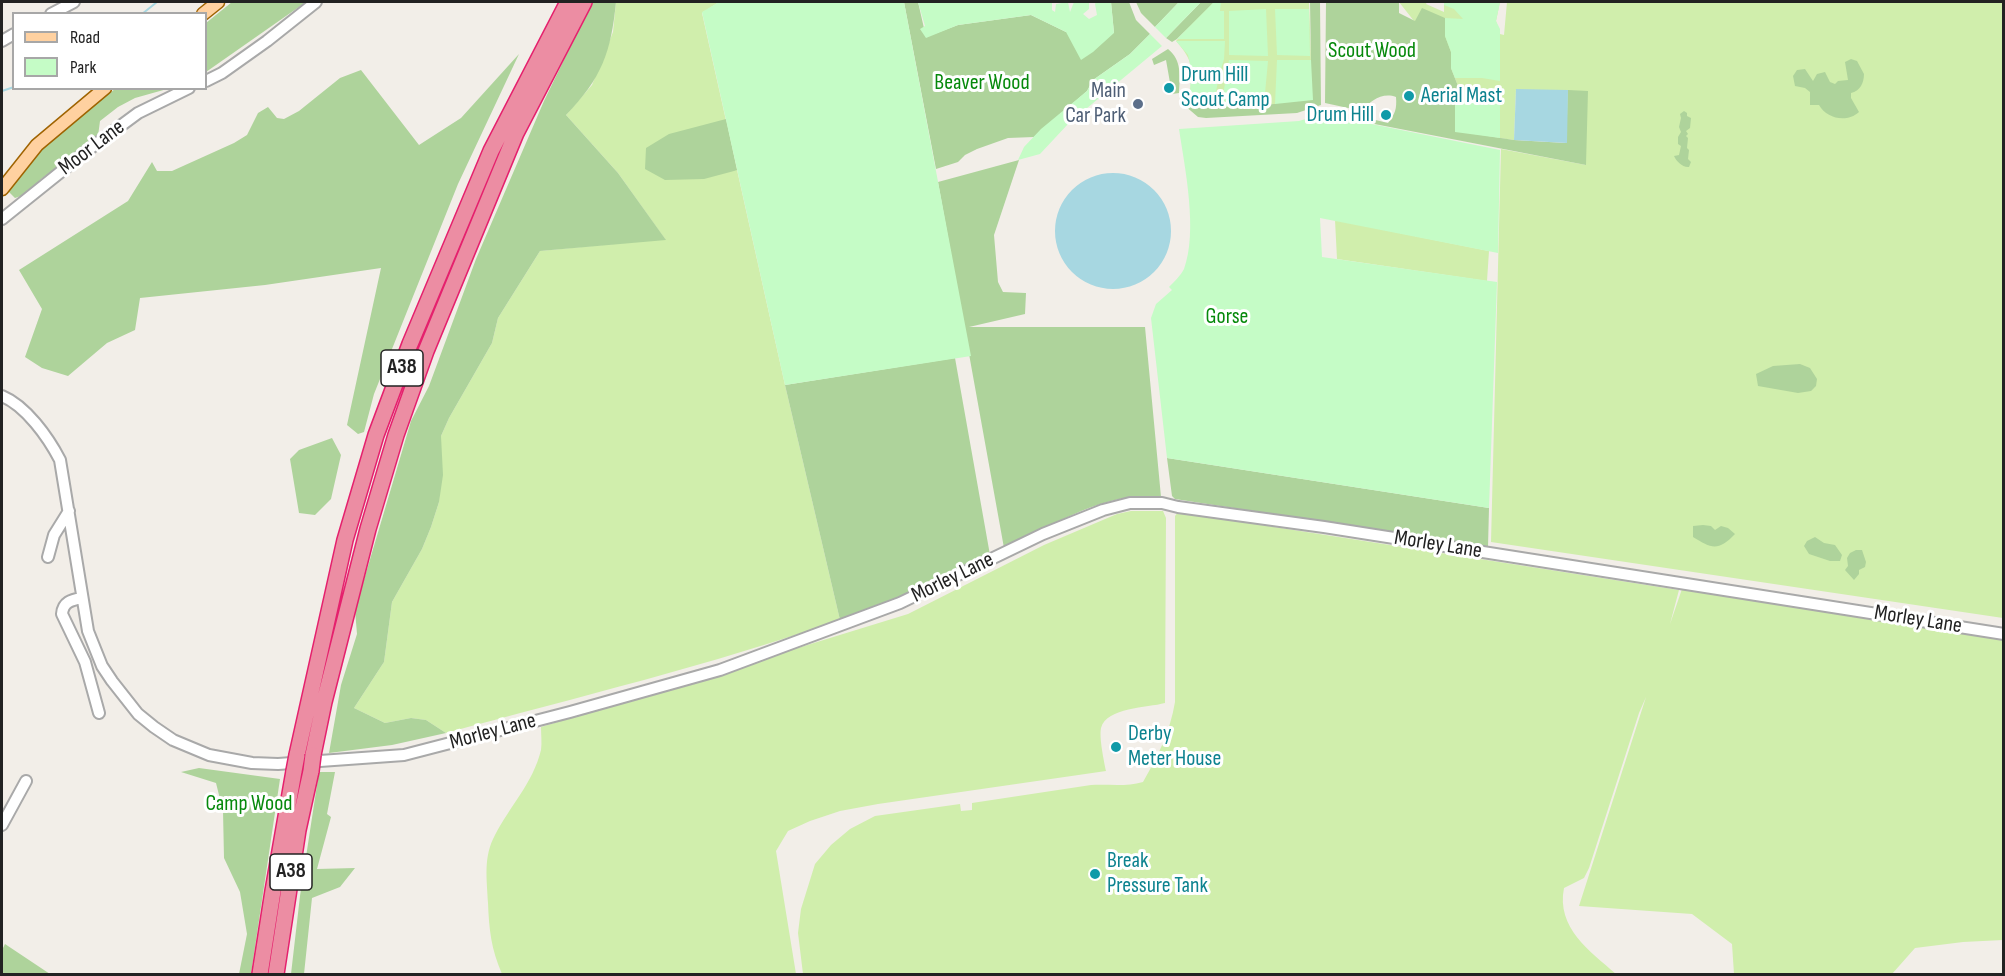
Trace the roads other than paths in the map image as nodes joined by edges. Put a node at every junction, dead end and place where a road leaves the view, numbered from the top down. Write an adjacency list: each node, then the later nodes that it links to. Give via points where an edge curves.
1 (74, 2): 6 (street)
2 (218, 2): 7 (main road)
3 (316, 2): 8 (street, via 267,41)
4 (568, 2): 21 (highway, A38, bridge, via 491,151 376,435 345,540 297,755)
5 (584, 2): 22 (highway, A38, bridge, via 516,134 426,351 396,435 329,679 296,840)
6 (55, 12)
7 (206, 12)
8 (207, 80)
9 (103, 90): 11 (main road, via 38,145)
10 (185, 90): 12 (street, Moor Lane, via 138,113)
11 (2, 189)
12 (2, 219)
13 (2, 396): 14 (street, Morley Lane, via 49,439 60,460)
14 (69, 511): 15 (street, via 54,535); 16 (street, Morley Lane)
15 (48, 557)
16 (82, 598): 17 (street, Morley Lane, via 88,631 102,666 146,721 173,740 209,755 278,764 404,755 720,669 900,603 1043,534 1130,503 1171,504); 18 (street, via 67,603 62,614 85,662)
17 (2004, 633)
18 (99, 713)
19 (26, 781): 20 (street)
20 (2, 825)
21 (260, 975)
22 (276, 975)

